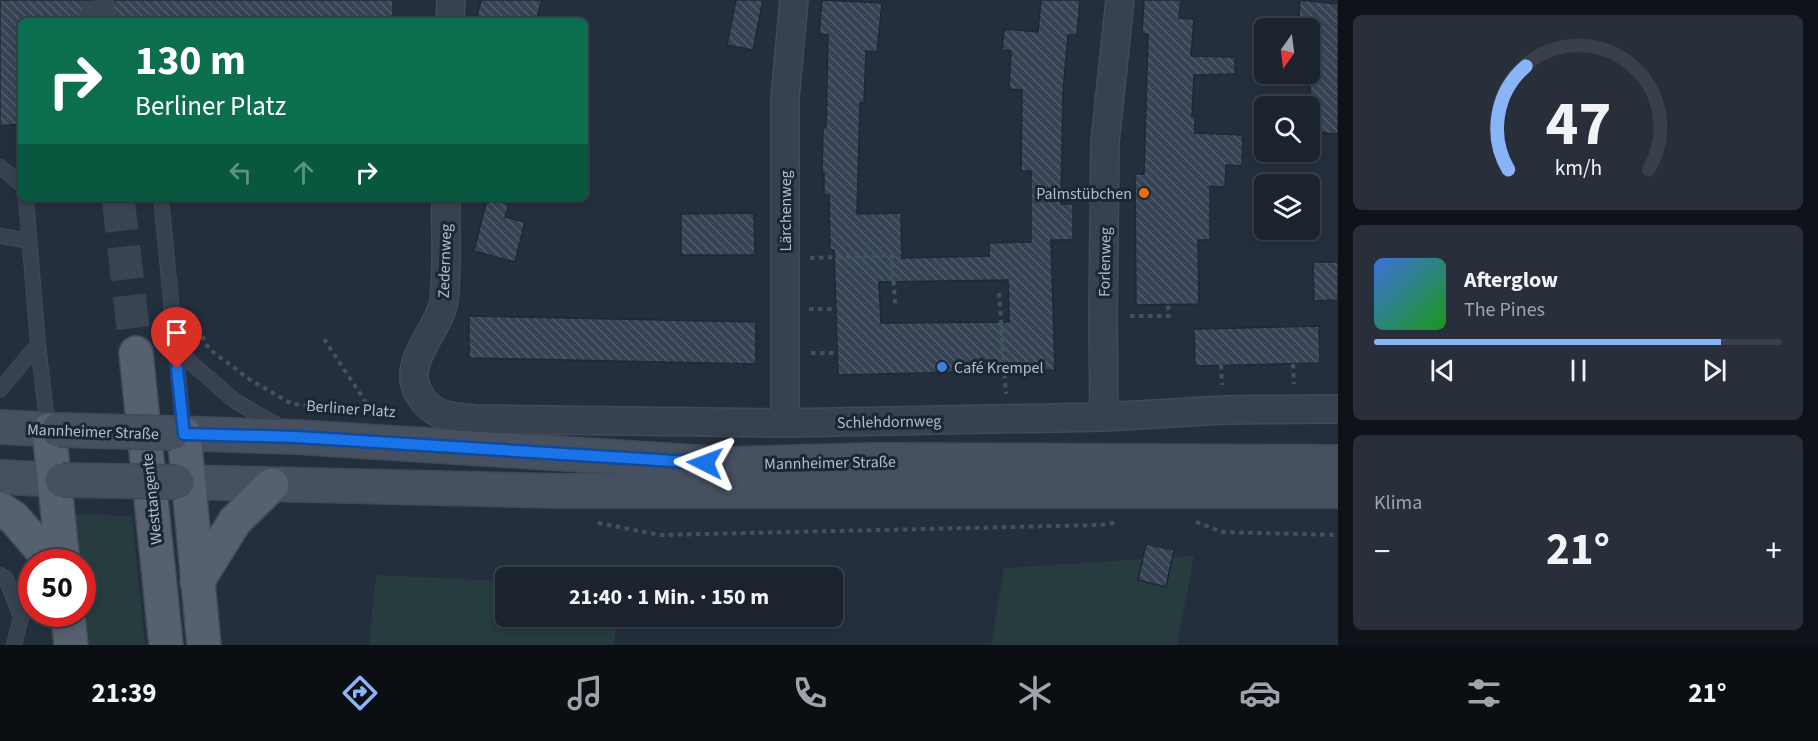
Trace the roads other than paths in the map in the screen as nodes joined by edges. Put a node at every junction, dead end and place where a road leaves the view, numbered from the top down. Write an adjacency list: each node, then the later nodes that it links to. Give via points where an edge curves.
1 (450, 0): 4 (street)
2 (794, 0): 19 (street, Lärchenweg, via 785,98)
3 (1120, 0): 18 (street, Forlenweg, via 1105,142)
4 (450, 18)
5 (0, 167): 6 (lane)
6 (18, 182)
7 (26, 201): 11 (lane)
8 (161, 201): 13 (lane)
9 (446, 201): 17 (street, Zedernweg, via 444,302 413,369 414,386)
10 (0, 236): 11 (lane)
11 (30, 240): 12 (lane)
12 (38, 344): 15 (lane); 21 (lane)
13 (174, 348): 22 (lane); 23 (lane, via 235,401)
14 (136, 353): 38 (main road, Westtangente)
15 (0, 390)
16 (1338, 409): 18 (street, Schlehdornweg)
17 (439, 416): 19 (street, Schlehdornweg)
18 (1104, 417): 19 (street, Schlehdornweg)
19 (785, 423)
20 (0, 427): 21 (main road, Mannheimer Straße)
21 (53, 430): 22 (main road, Mannheimer Straße, bridge); 26 (main road)
22 (178, 434): 23 (main road, Mannheimer Straße); 27 (main road)
23 (297, 437): 24 (main road, Mannheimer Straße, via 727,464 875,460)
24 (1338, 462)
25 (0, 477): 26 (main road, Mannheimer Straße)
26 (58, 480): 27 (main road, Mannheimer Straße, bridge); 32 (main road)
27 (183, 482): 28 (main road, Mannheimer Straße); 34 (main road)
28 (272, 485): 29 (main road, Mannheimer Straße, via 562,491); 34 (main road, via 235,521)
29 (1338, 491)
30 (0, 509): 31 (main road, via 15,518)
31 (41, 549)
32 (62, 549)
33 (0, 575): 36 (lane, via 6,579 21,617)
34 (197, 582): 39 (main road)
35 (69, 627): 37 (main road)
36 (14, 645)
37 (71, 645)
38 (166, 645)
39 (204, 645)

